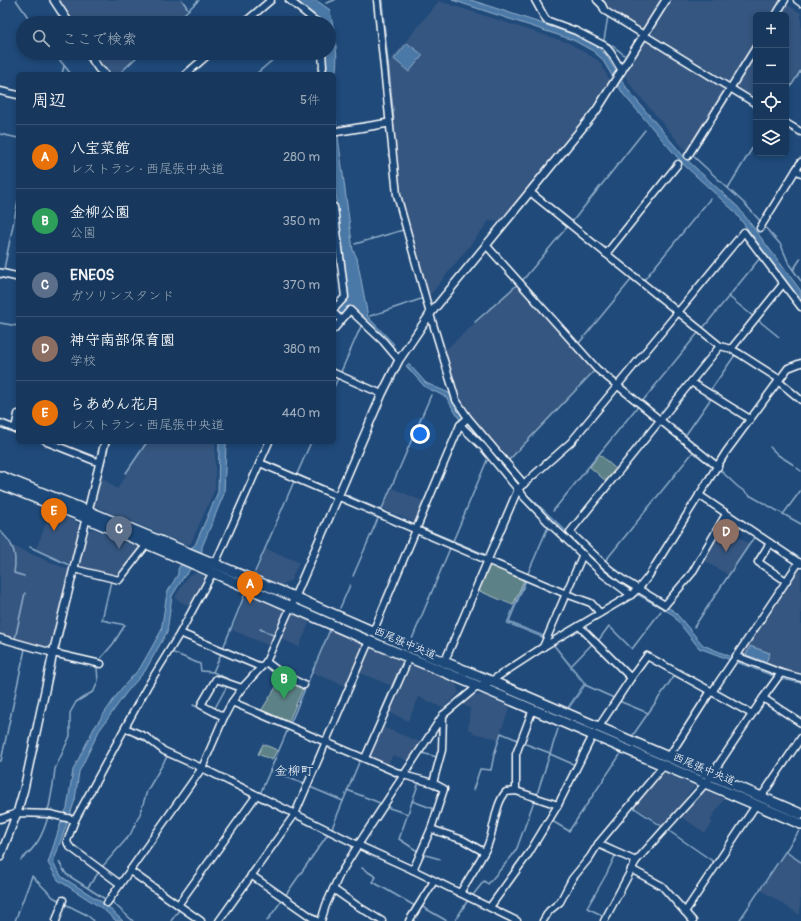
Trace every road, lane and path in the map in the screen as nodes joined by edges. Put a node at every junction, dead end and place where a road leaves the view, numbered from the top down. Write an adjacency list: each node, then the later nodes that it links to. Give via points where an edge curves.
1 (54, 0): 12 (street)
2 (271, 0): 13 (street)
3 (289, 0): 14 (street)
4 (377, 0): 28 (street)
5 (535, 0): 23 (street, via 546,20 576,31 605,46)
6 (597, 0): 15 (street, via 605,11)
7 (666, 0): 15 (street)
8 (785, 0): 11 (street)
9 (797, 0): 10 (street)
10 (801, 3)
11 (778, 12)
12 (64, 16)
13 (252, 16)
14 (309, 16)
15 (645, 35): 23 (street); 24 (street)
16 (755, 48): 24 (street)
17 (93, 60): 20 (street)
18 (202, 60): 21 (street)
19 (322, 60): 22 (street)
20 (103, 72)
21 (188, 72)
22 (322, 72)
23 (622, 72): 36 (street, via 596,111)
24 (730, 88): 27 (street); 32 (street)
25 (0, 91): 26 (street)
26 (16, 95)
27 (753, 102)
28 (389, 123): 30 (street); 47 (street, via 397,195)
29 (789, 125): 31 (street)
30 (337, 131)
31 (801, 132)
32 (688, 156)
33 (801, 162): 35 (street)
34 (678, 164): 40 (street)
35 (798, 172): 37 (street)
36 (530, 192): 39 (street); 40 (street)
37 (760, 228)
38 (336, 237): 44 (street, via 346,297)
39 (486, 245): 47 (street); 58 (street, via 598,369)
40 (606, 254): 46 (street)
41 (0, 273): 42 (street)
42 (16, 277)
43 (783, 284): 45 (street); 46 (street, via 744,232); 52 (street)
44 (336, 307)
45 (801, 307)
46 (678, 313): 51 (street); 58 (street)
47 (430, 314): 53 (street); 63 (street)
48 (336, 316): 49 (street)
49 (341, 320): 50 (street); 53 (street, via 350,310)
50 (336, 326)
51 (720, 346): 52 (street); 57 (street)
52 (731, 349): 56 (street)
53 (399, 360): 59 (street)
54 (801, 363): 56 (street, via 788,368)
55 (336, 374): 59 (street)
56 (778, 380): 60 (street); 61 (street)
57 (691, 382): 61 (street); 62 (street)
58 (618, 385): 62 (street); 74 (street, via 571,442)
59 (382, 394): 76 (street)
60 (801, 400)
61 (750, 419): 71 (street)
62 (660, 420): 71 (street); 89 (street, via 570,532 608,568)
63 (464, 422): 74 (street); 74 (street, via 483,447); 79 (street)
64 (0, 423): 65 (street)
65 (16, 430)
66 (52, 444): 69 (street)
67 (105, 444): 69 (street)
68 (268, 444): 70 (street)
69 (100, 463): 78 (street)
70 (260, 463): 76 (street); 86 (street)
71 (718, 467): 75 (street)
72 (0, 476): 78 (main road, 西尾張中央道)
73 (0, 484): 78 (main road, 西尾張中央道)
74 (521, 487): 83 (street, via 550,524); 84 (street)
75 (699, 495): 77 (street); 89 (street)
76 (338, 496): 79 (street); 92 (street)
77 (726, 514): 80 (street); 89 (street, via 692,573 665,605)
78 (87, 515): 81 (main road, 西尾張中央道); 82 (main road, 西尾張中央道); 87 (street)
79 (416, 530): 84 (street); 97 (street)
80 (770, 543): 85 (street); 88 (street, via 758,562)
81 (147, 544): 82 (main road, 西尾張中央道); 87 (street, via 120,580)
82 (182, 554): 86 (main road, 西尾張中央道)
83 (583, 554): 90 (street); 91 (street, via 604,575)
84 (488, 560): 90 (street); 104 (street)
85 (800, 563): 88 (street)
86 (214, 568): 92 (main road, 西尾張中央道); 93 (main road, 西尾張中央道); 96 (street)
87 (74, 569): 100 (street)
88 (786, 581): 102 (street)
89 (639, 588): 91 (street)
90 (566, 594): 94 (street, via 591,603); 99 (street)
91 (631, 595): 94 (street)
92 (294, 597): 93 (street); 97 (main road, 西尾張中央道)
93 (290, 606): 97 (main road, 西尾張中央道); 103 (street)
94 (600, 613): 95 (street)
95 (580, 626): 99 (street); 108 (street)
96 (180, 633): 106 (street); 122 (street)
97 (371, 636): 101 (main road, 西尾張中央道); 104 (main road, 西尾張中央道); 125 (street)
98 (0, 638): 100 (street)
99 (543, 648): 110 (street)
100 (53, 653): 105 (street); 136 (street)
101 (409, 658): 112 (main road, 西尾張中央道); 126 (street)
102 (735, 658): 107 (street); 114 (street)
103 (266, 662): 106 (street); 111 (street)
104 (444, 663): 110 (main road, 西尾張中央道)
105 (101, 664)
106 (261, 667): 113 (street)
107 (779, 675): 109 (street); 115 (street)
108 (631, 678): 114 (street, via 647,656); 123 (street)
109 (801, 678)
110 (491, 681): 112 (street); 123 (main road, 西尾張中央道)
111 (304, 685)
112 (478, 686): 117 (main road, 西尾張中央道); 119 (street)
113 (242, 688): 116 (street); 120 (street, via 216,679 201,705)
114 (712, 692): 118 (street); 127 (street)
115 (763, 698): 118 (street); 121 (street)
116 (232, 702): 120 (street); 125 (street)
117 (533, 709): 123 (main road, 西尾張中央道); 132 (street, via 516,754)
118 (752, 714): 130 (street)
119 (443, 715): 129 (street); 131 (street, via 442,750)
120 (224, 717): 128 (street)
121 (801, 723)
122 (125, 728): 128 (street, via 146,737 164,751); 140 (street)
123 (596, 731): 127 (main road, 西尾張中央道); 135 (street)
124 (801, 738): 134 (street)
125 (325, 742): 126 (street); 137 (street)
126 (364, 758): 129 (street)
127 (666, 761): 130 (main road, 西尾張中央道); 143 (street)
128 (202, 768): 133 (street); 149 (street)
129 (403, 775): 131 (street); 144 (street)
130 (708, 779): 134 (main road, 西尾張中央道); 147 (street)
131 (433, 783): 142 (street, via 444,789)
132 (516, 791): 135 (street); 145 (street, via 504,794)
133 (256, 796): 137 (street); 158 (street)
134 (759, 801): 138 (main road, 西尾張中央道); 141 (main road, 西尾張中央道); 160 (street)
135 (558, 805): 159 (street, via 529,853)
136 (17, 813): 139 (street); 140 (street, via 50,814); 146 (street)
137 (295, 814): 144 (street); 151 (street)
138 (801, 814)
139 (0, 819)
140 (72, 819): 153 (street, via 68,844)
141 (801, 824)
142 (431, 829): 145 (street, via 463,840); 150 (street)
143 (598, 844): 147 (street); 169 (street, via 572,880 560,902 549,911)
144 (358, 845): 150 (street); 154 (street)
145 (484, 852): 155 (street)
146 (0, 857)
147 (636, 861): 148 (street)
148 (631, 869): 160 (street, via 662,886); 170 (street)
149 (130, 870): 153 (street); 158 (street)
150 (413, 870): 152 (street)
151 (252, 875): 163 (street); 164 (street)
152 (434, 881): 155 (street); 167 (street)
153 (120, 884): 157 (street)
154 (333, 889): 165 (street); 166 (street)
155 (460, 893): 159 (street)
156 (63, 900): 161 (street)
157 (108, 903)
158 (178, 905): 162 (street)
159 (490, 907): 168 (street)
160 (685, 912): 171 (street)
161 (56, 921)
162 (201, 921)
163 (219, 921)
164 (317, 921)
165 (321, 921)
166 (382, 921)
167 (409, 921)
168 (517, 921)
169 (543, 921)
170 (604, 921)
171 (692, 921)

